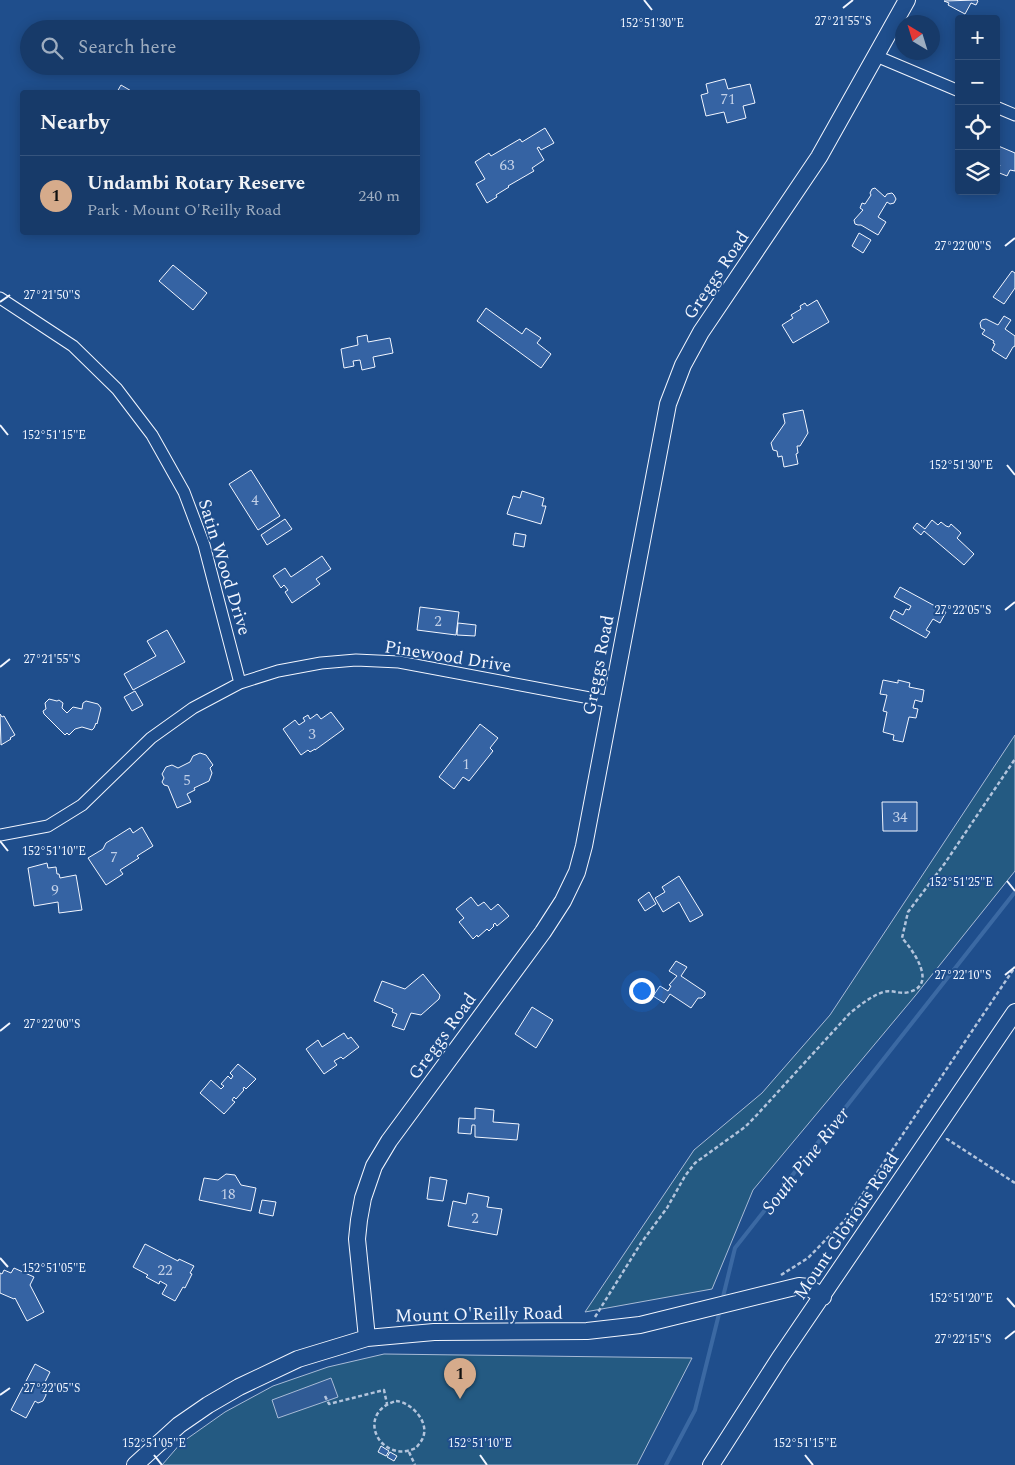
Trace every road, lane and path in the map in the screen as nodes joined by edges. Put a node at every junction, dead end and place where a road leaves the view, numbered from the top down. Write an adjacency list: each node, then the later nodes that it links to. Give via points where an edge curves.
1 (907, 0): 2 (street, Greggs Road)
2 (876, 56): 3 (street); 8 (street, Greggs Road, via 819,157 701,332 683,365 668,404)
3 (955, 89)
4 (1000, 109): 5 (street)
5 (1015, 115)
6 (0, 298): 7 (street, Satin Wood Drive, via 72,346 117,389 152,435 184,492 204,545)
7 (240, 683): 8 (street, Pinewood Drive, via 278,671 321,663 356,660 399,662); 10 (street, Pinewood Drive, via 193,708 151,738 82,806 48,826)
8 (611, 702): 20 (street, Greggs Road, via 584,846 577,872 563,901 374,1166 363,1198 357,1239)
9 (1015, 759): 19 (path, via 951,855 908,912 902,938 920,965 923,976 919,985 912,992 903,994 883,992 850,1013 756,1117 696,1163 636,1251)
10 (0, 835)
11 (1015, 967): 15 (path)
12 (1015, 1012): 16 (street, Mount Glorious Road)
13 (951, 1132): 14 (path, via 947,1139)
14 (1015, 1184)
15 (846, 1219): 16 (path); 17 (path, via 808,1258)
16 (867, 1232): 18 (street, Mount Glorious Road)
17 (774, 1278)
18 (823, 1297): 19 (street, Mount O'Reilly Road, via 808,1287 799,1286 640,1325); 26 (street, Mount Glorious Road, via 779,1359)
19 (587, 1332): 20 (street, Mount O'Reilly Road, via 434,1332)
20 (367, 1338): 24 (street, Mount O'Reilly Road, via 298,1359 239,1387 179,1425)
21 (325, 1396): 22 (path, via 329,1404 384,1390)
22 (387, 1404): 23 (path, via 376,1416 375,1433 392,1452); 23 (path, via 402,1401 415,1410 424,1425 422,1441)
23 (409, 1452): 25 (path)
24 (135, 1465)
25 (415, 1465)
26 (712, 1465)

